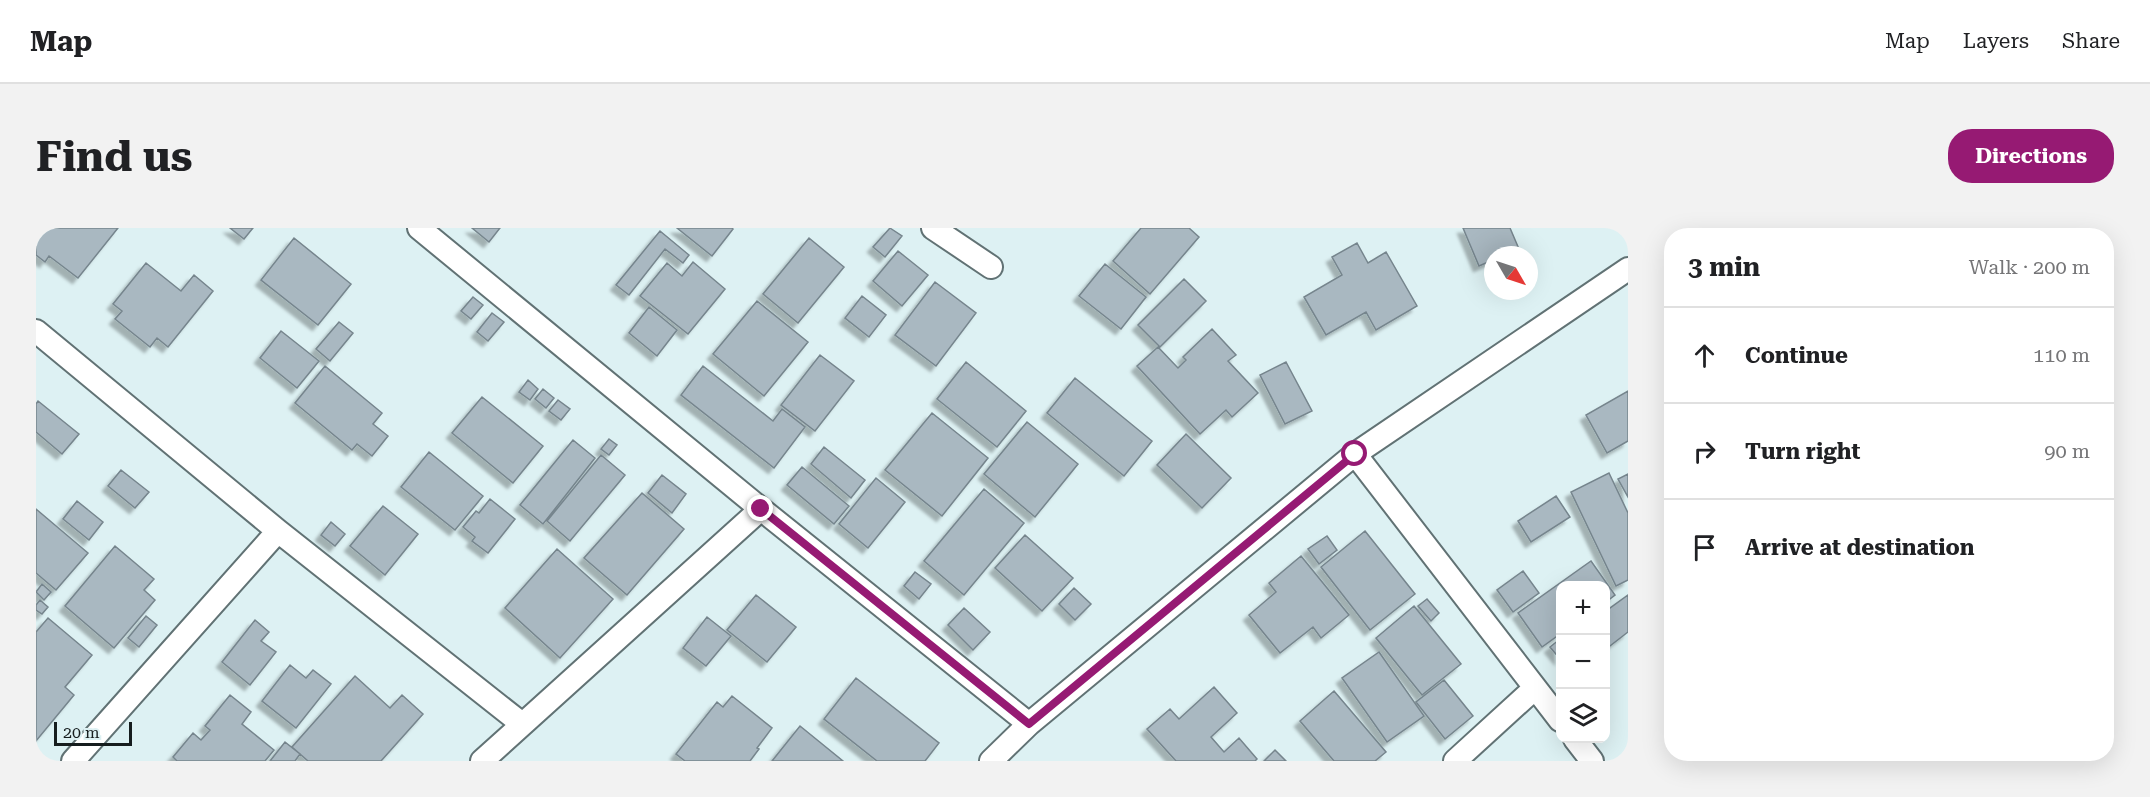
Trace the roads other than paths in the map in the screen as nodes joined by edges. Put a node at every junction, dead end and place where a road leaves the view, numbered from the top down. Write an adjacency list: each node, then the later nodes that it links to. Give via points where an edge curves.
1 (419, 228): 7 (street)
2 (933, 228): 3 (street)
3 (991, 267)
4 (1628, 269): 6 (street)
5 (36, 331): 8 (street)
6 (1355, 454): 9 (street); 12 (street)
7 (761, 509): 11 (street); 12 (street)
8 (278, 531): 11 (street); 14 (street)
9 (1535, 688): 10 (street); 17 (street)
10 (1556, 715)
11 (522, 724): 15 (street)
12 (1029, 724): 16 (street)
13 (1579, 743): 18 (street)
14 (73, 761)
15 (482, 761)
16 (990, 761)
17 (1455, 761)
18 (1592, 761)

